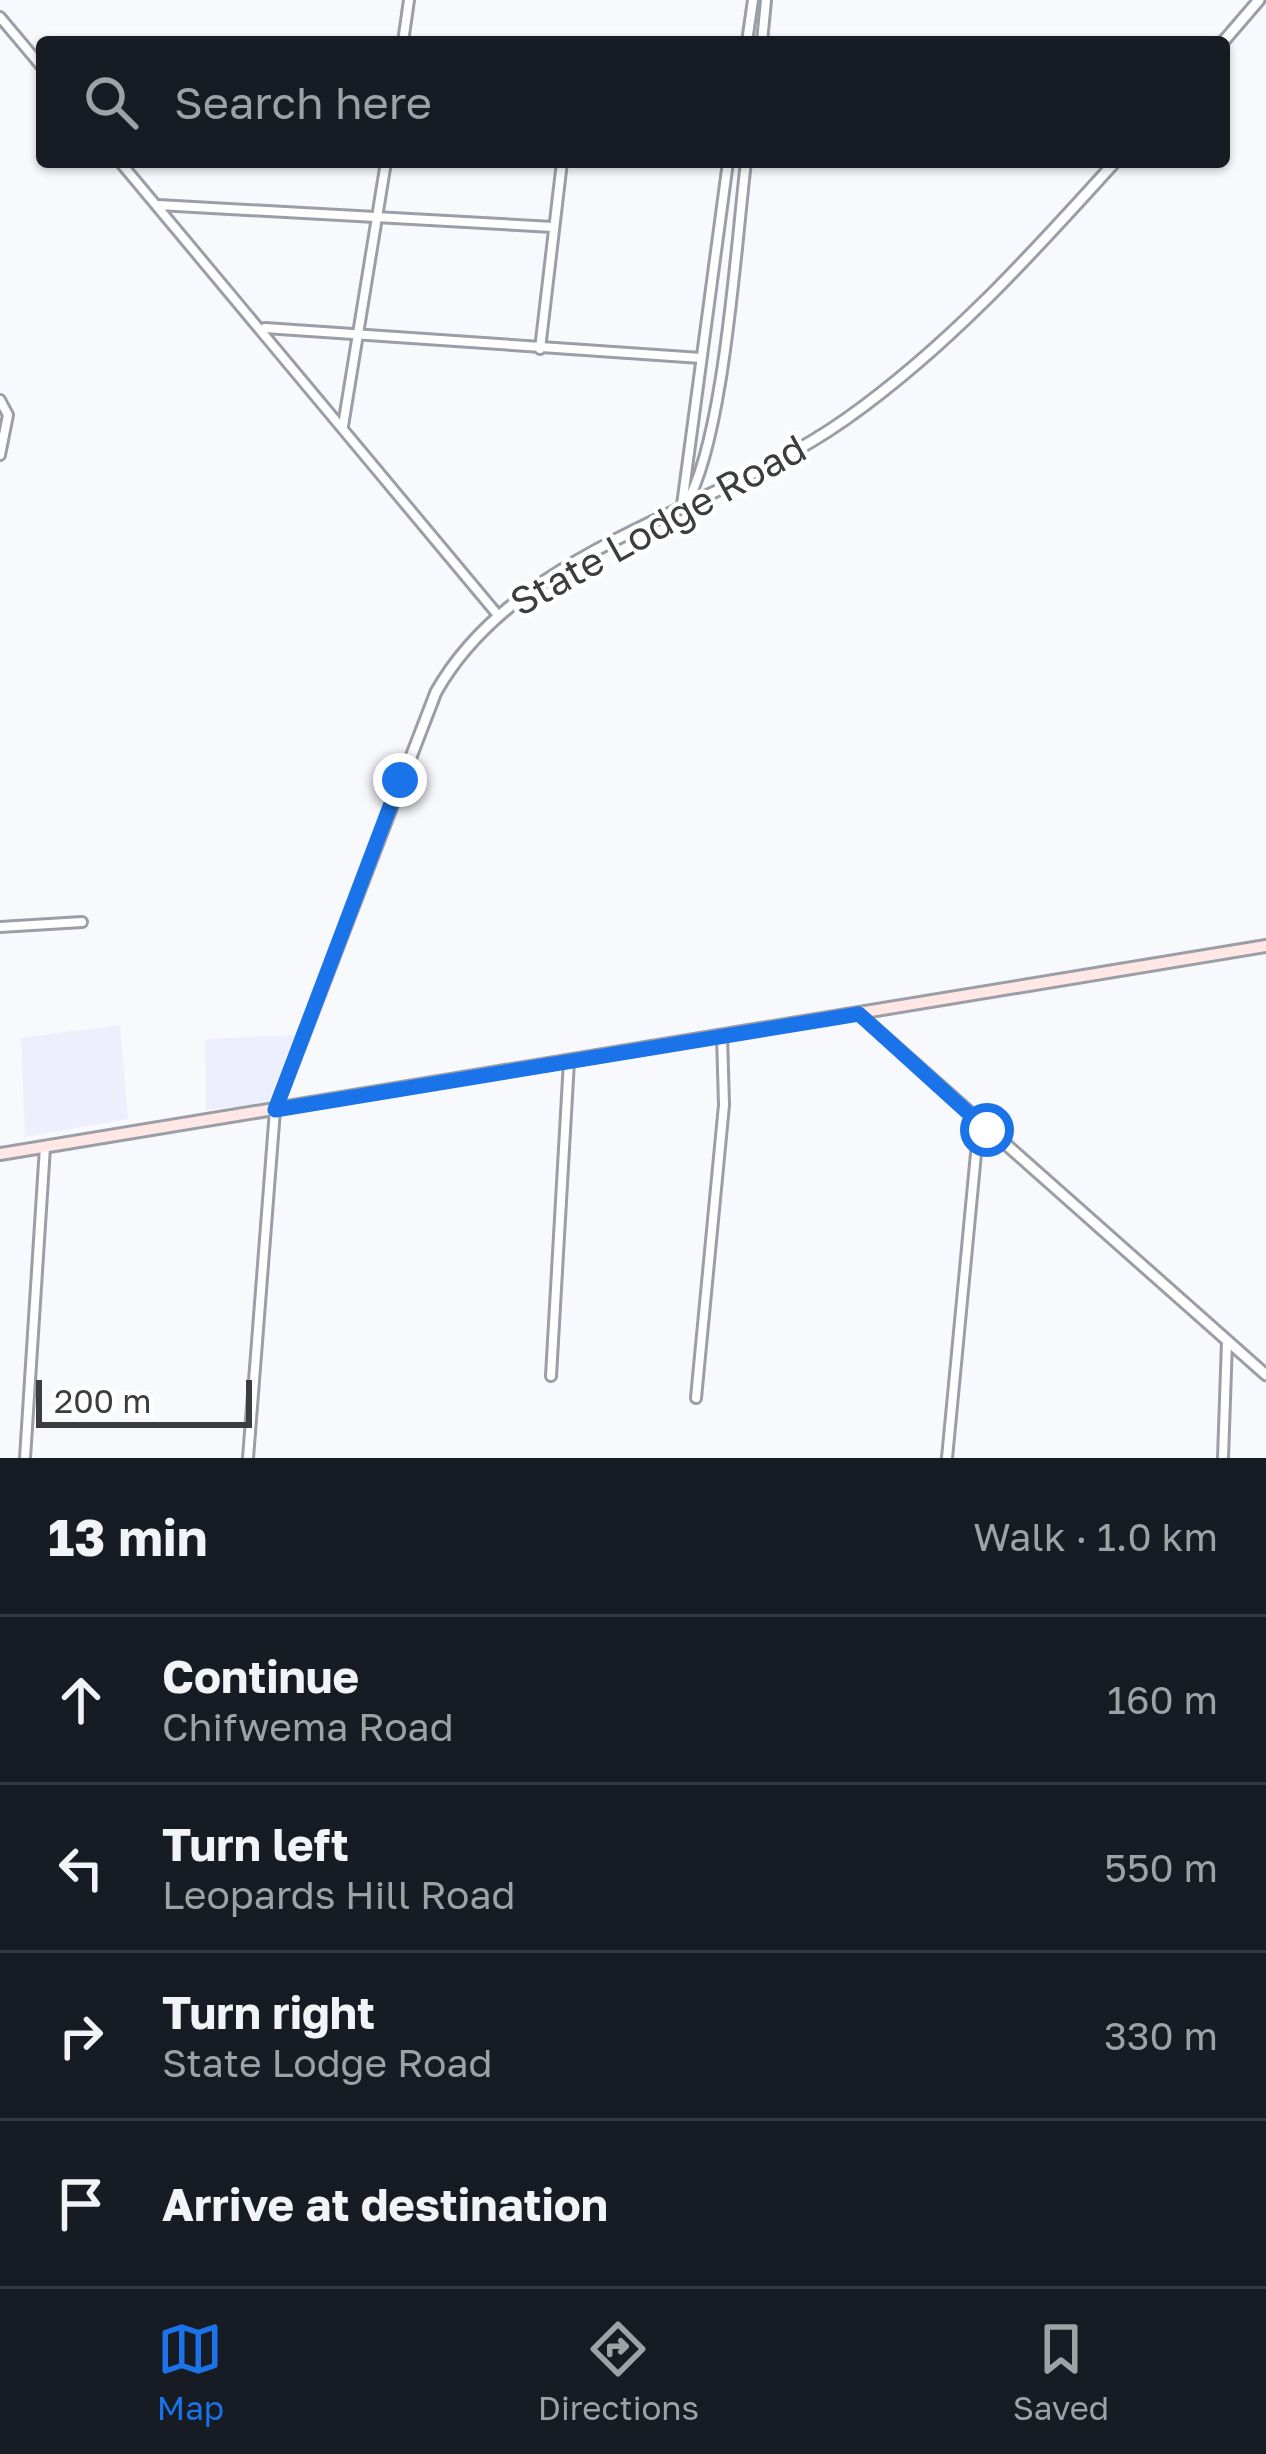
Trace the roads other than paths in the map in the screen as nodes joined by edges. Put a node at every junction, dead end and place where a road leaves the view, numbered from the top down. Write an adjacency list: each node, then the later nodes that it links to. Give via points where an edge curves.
1 (409, 0): 6 (street)
2 (753, 0): 7 (street)
3 (766, 0): 8 (street)
4 (1258, 0): 9 (street)
5 (0, 17): 10 (street)
6 (404, 36)
7 (748, 36)
8 (763, 36)
9 (1228, 36)
10 (36, 60)
11 (125, 168): 17 (street)
12 (385, 168): 18 (street)
13 (561, 168): 19 (street)
14 (727, 168): 23 (street)
15 (745, 168): 27 (street, via 713,410 694,491)
16 (1109, 168): 27 (street, State Lodge Road, via 959,327 902,375 844,421)
17 (157, 205): 18 (street); 20 (street)
18 (379, 217): 19 (street); 21 (street)
19 (553, 227): 22 (street)
20 (264, 328): 21 (street); 25 (street)
21 (360, 335): 22 (street); 25 (street)
22 (540, 349): 23 (street)
23 (701, 358): 27 (street)
24 (0, 400): 26 (street, via 8,429)
25 (343, 426): 28 (street)
26 (0, 455)
27 (681, 512): 28 (street, State Lodge Road, via 574,563)
28 (497, 614): 35 (street, State Lodge Road, via 436,692)
29 (82, 922): 30 (street)
30 (0, 927)
31 (1266, 946): 32 (main road)
32 (859, 1014): 33 (main road); 36 (street)
33 (722, 1036): 34 (main road); 42 (street, via 724,1105)
34 (569, 1060): 35 (main road); 41 (street)
35 (275, 1110): 37 (main road); 44 (street)
36 (979, 1122): 39 (street); 45 (street)
37 (45, 1147): 38 (main road); 43 (street)
38 (0, 1154)
39 (1227, 1341): 40 (street); 46 (street)
40 (1266, 1375)
41 (551, 1376)
42 (696, 1398)
43 (26, 1458)
44 (248, 1458)
45 (947, 1458)
46 (1223, 1458)

